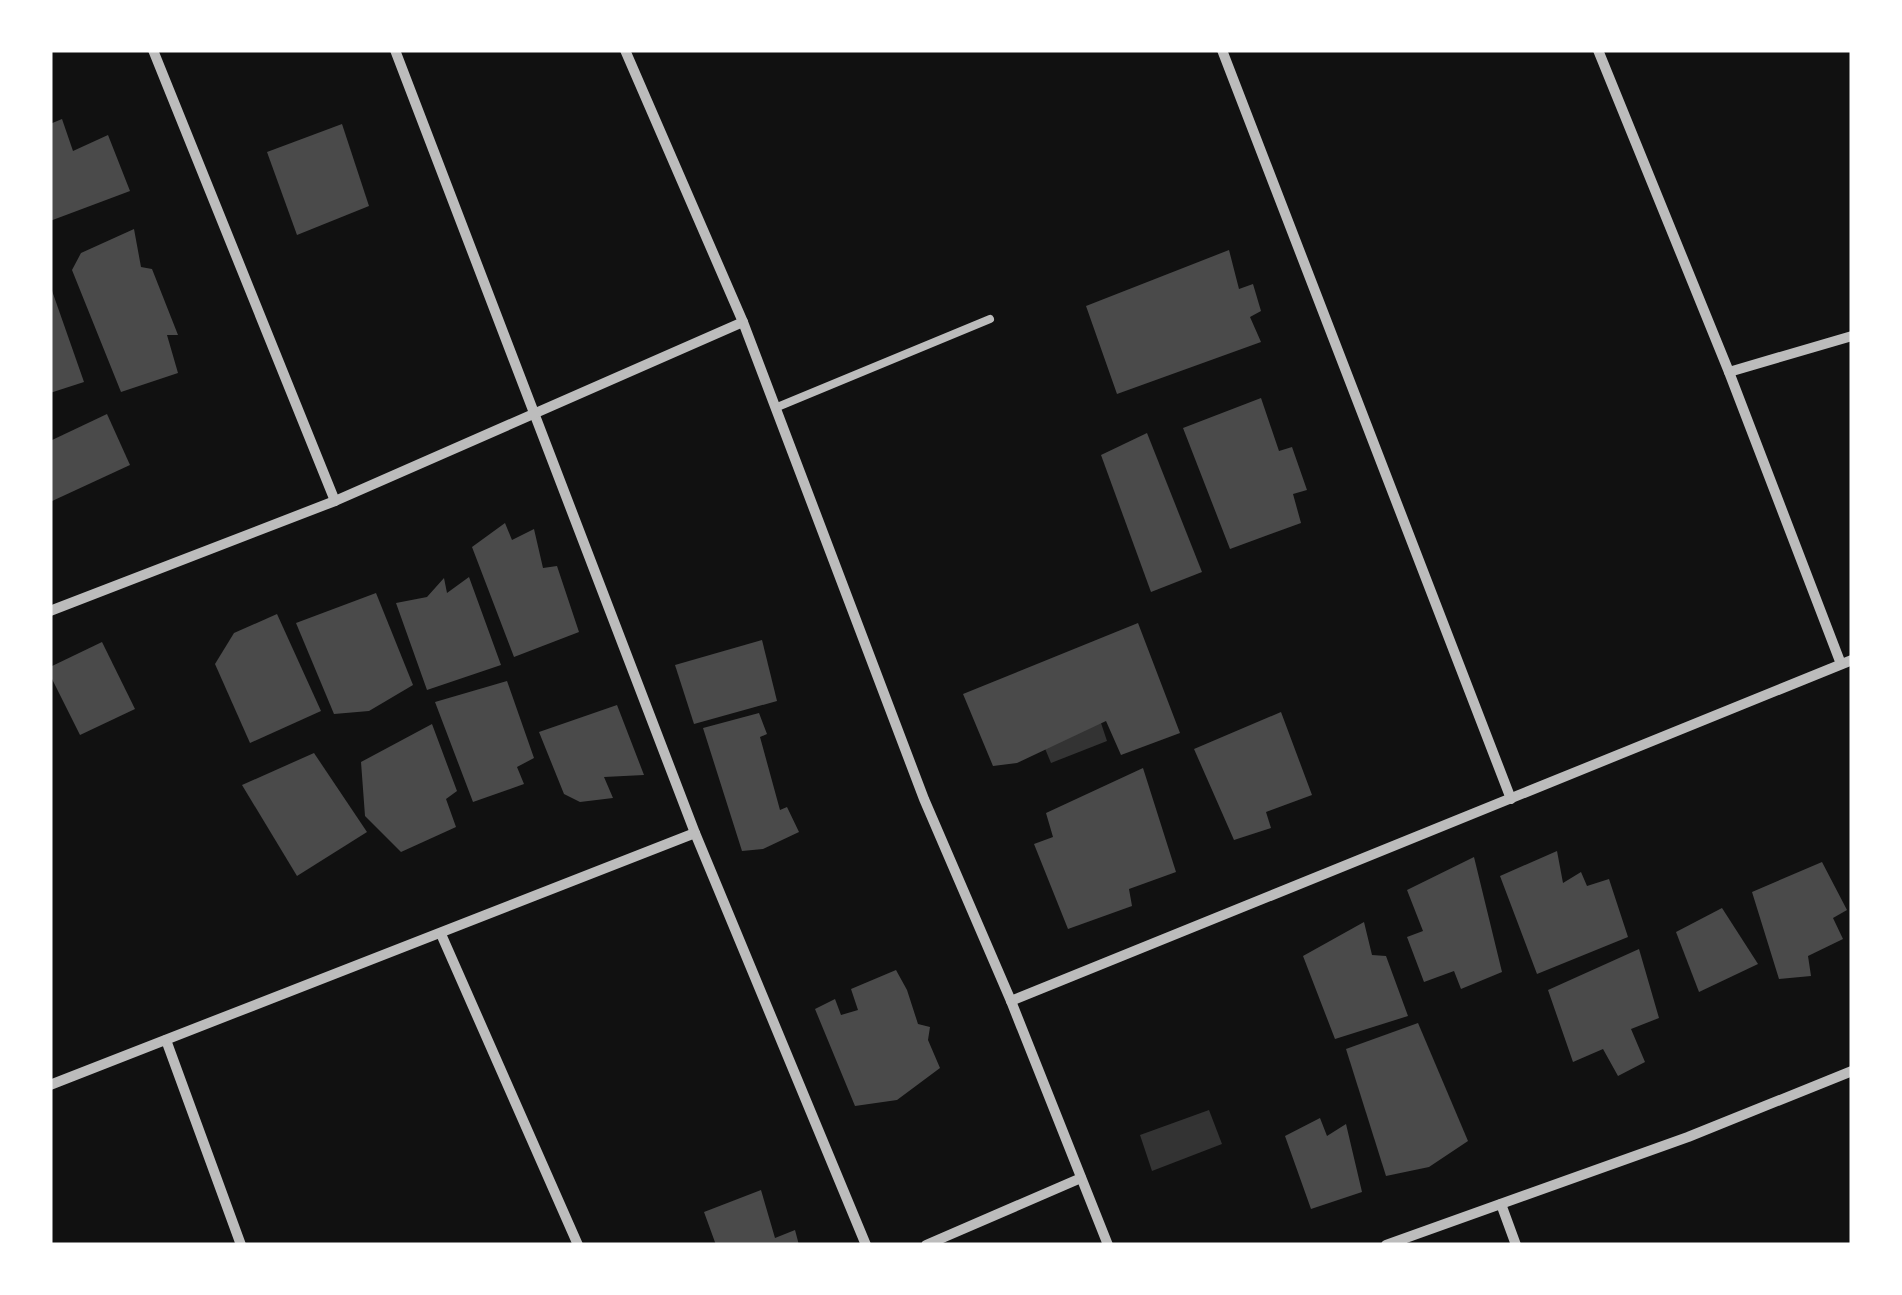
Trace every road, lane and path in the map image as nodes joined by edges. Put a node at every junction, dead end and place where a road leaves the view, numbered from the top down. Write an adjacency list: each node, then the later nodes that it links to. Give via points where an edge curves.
1 (153, 50): 12 (street)
2 (395, 50): 11 (street)
3 (626, 50): 7 (street)
4 (1222, 50): 15 (street)
5 (1598, 50): 9 (street)
6 (990, 319): 10 (lane)
7 (743, 322): 10 (street); 11 (street)
8 (1852, 336): 9 (street)
9 (1729, 372): 14 (street)
10 (776, 408): 18 (street, via 924,799)
11 (533, 416): 12 (street); 16 (street)
12 (336, 501): 13 (street)
13 (50, 610)
14 (1847, 662): 15 (street)
15 (1511, 799): 18 (street)
16 (695, 832): 17 (street); 26 (street)
17 (440, 934): 19 (street); 25 (street)
18 (1010, 1001): 22 (street)
19 (166, 1040): 21 (street); 24 (street)
20 (1852, 1071): 23 (street)
21 (50, 1085)
22 (1081, 1178): 27 (street); 28 (street)
23 (1501, 1204): 29 (street); 30 (street)
24 (241, 1245)
25 (578, 1245)
26 (866, 1245)
27 (926, 1245)
28 (1108, 1245)
29 (1386, 1245)
30 (1516, 1245)

